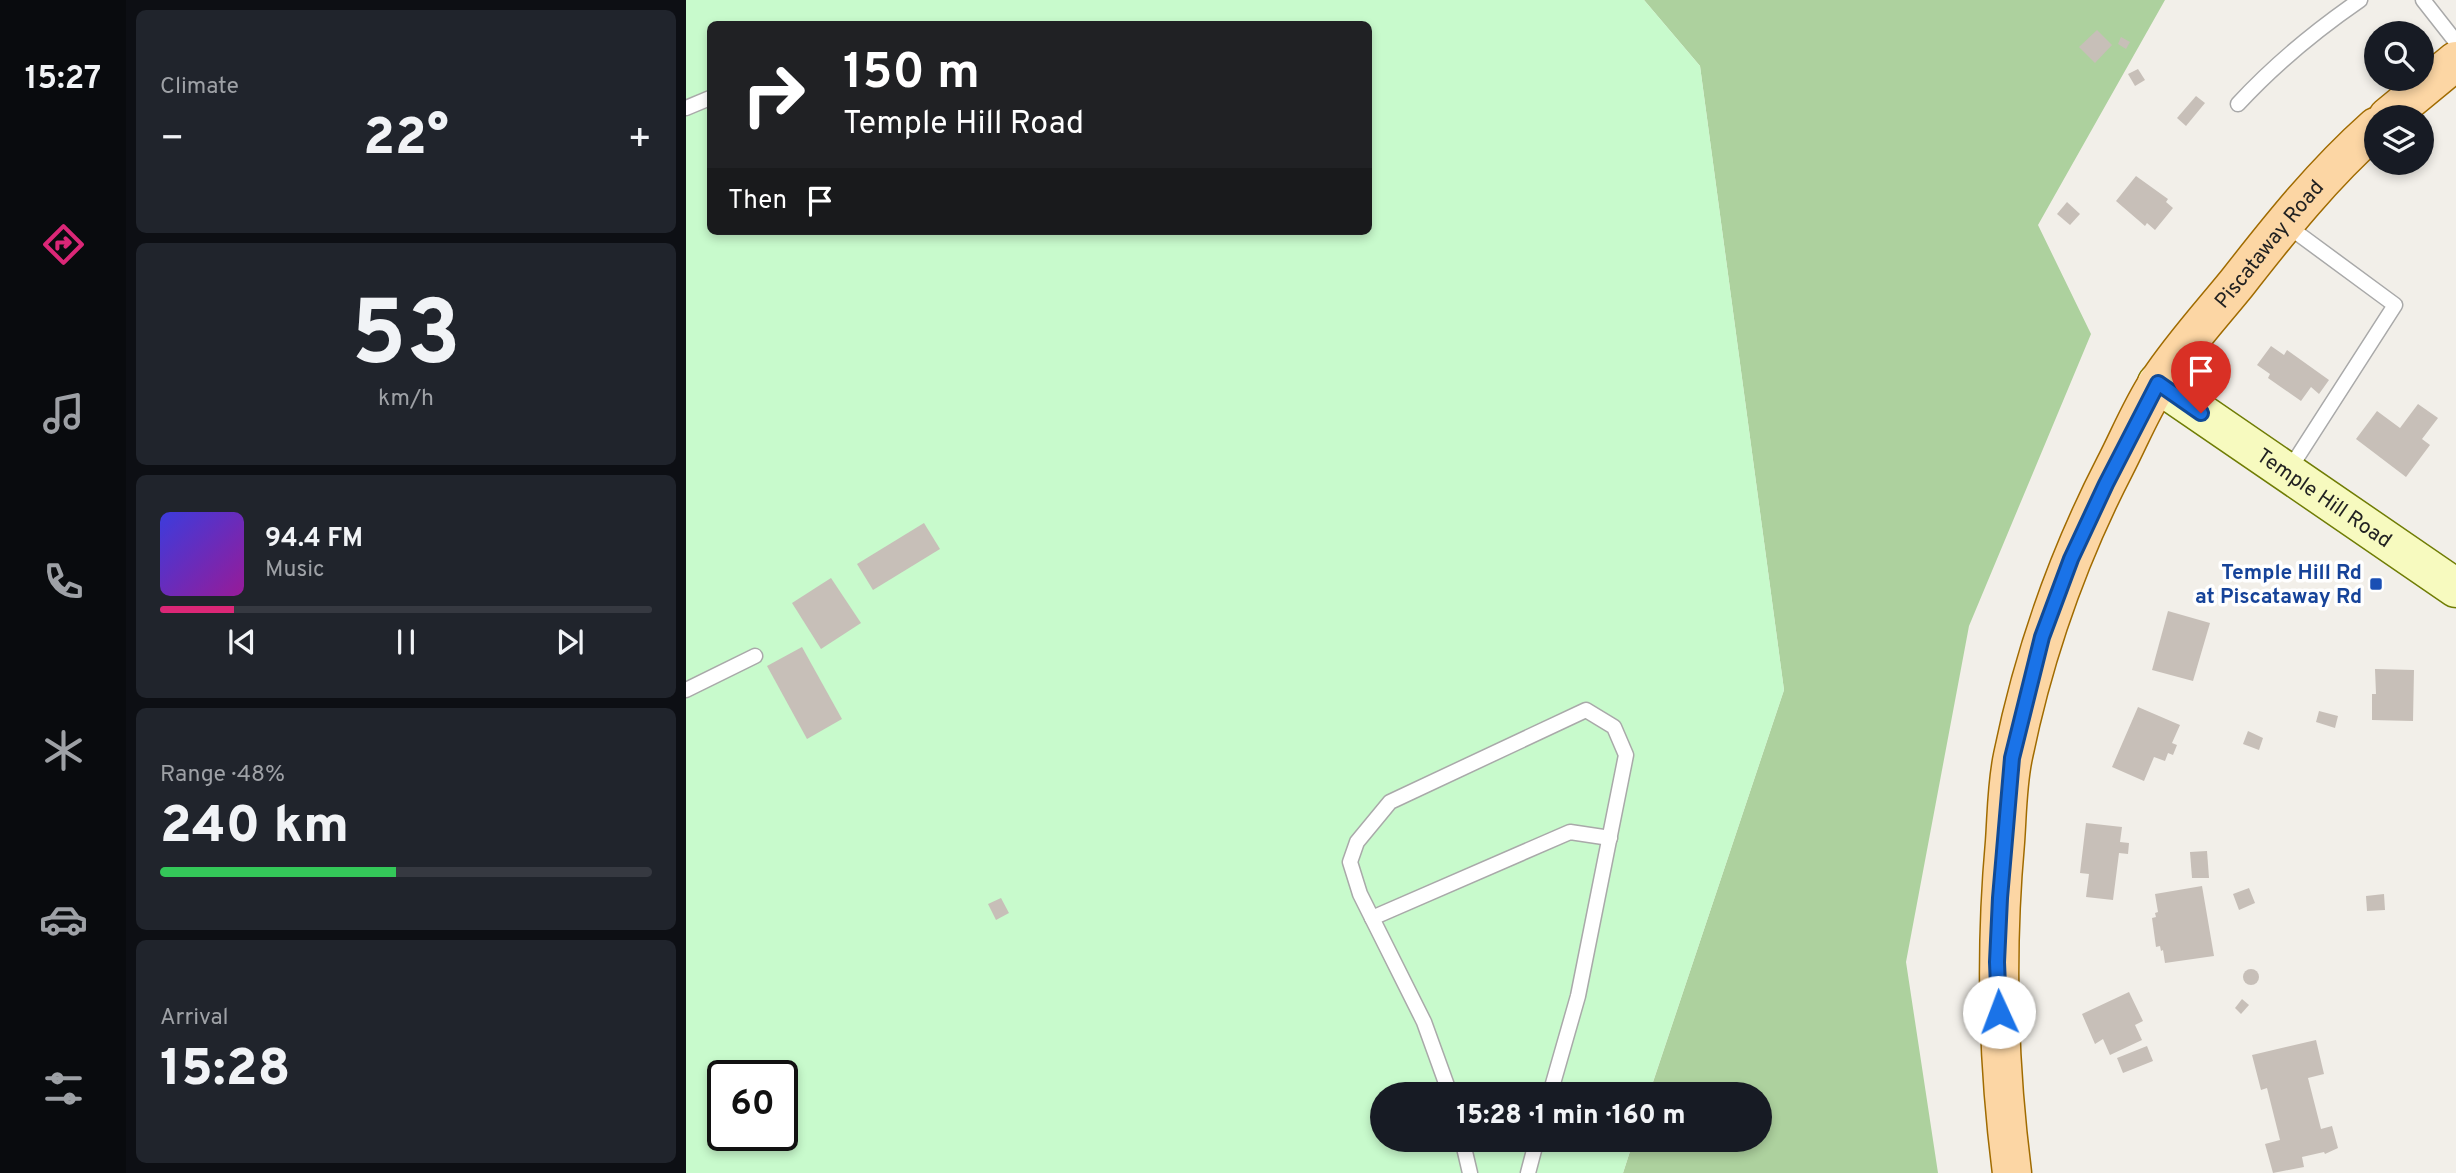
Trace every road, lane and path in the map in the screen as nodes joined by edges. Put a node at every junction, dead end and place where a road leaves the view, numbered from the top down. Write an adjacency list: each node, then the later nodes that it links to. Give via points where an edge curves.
1 (2360, 0): 6 (lane, via 2316,30)
2 (2423, 0): 3 (lane)
3 (2456, 42)
4 (2456, 61): 7 (main road)
5 (707, 99): 8 (lane)
6 (2238, 104)
7 (2403, 105)
8 (686, 108)
9 (2364, 139): 10 (main road, Piscataway Road)
10 (2283, 223): 11 (main road, Piscataway Road); 12 (lane, via 2395,305)
11 (2158, 383): 12 (main road, Temple Hill Road); 24 (main road, Piscataway Road, via 2071,559 2042,637 2012,758 1997,962 2003,1096)
12 (2288, 473): 13 (main road, Temple Hill Road)
13 (2456, 588)
14 (755, 656): 15 (lane)
15 (686, 690)
16 (1610, 838): 17 (lane, via 1570,832); 17 (lane, via 1626,755 1614,727 1586,710 1391,802 1357,842 1350,862); 19 (lane, via 1578,996)
17 (1372, 918): 18 (lane, via 1424,1022)
18 (1446, 1082)
19 (1553, 1082)
20 (1465, 1152): 22 (lane)
21 (1534, 1152): 23 (lane)
22 (1470, 1173)
23 (1528, 1173)
24 (2012, 1173)

